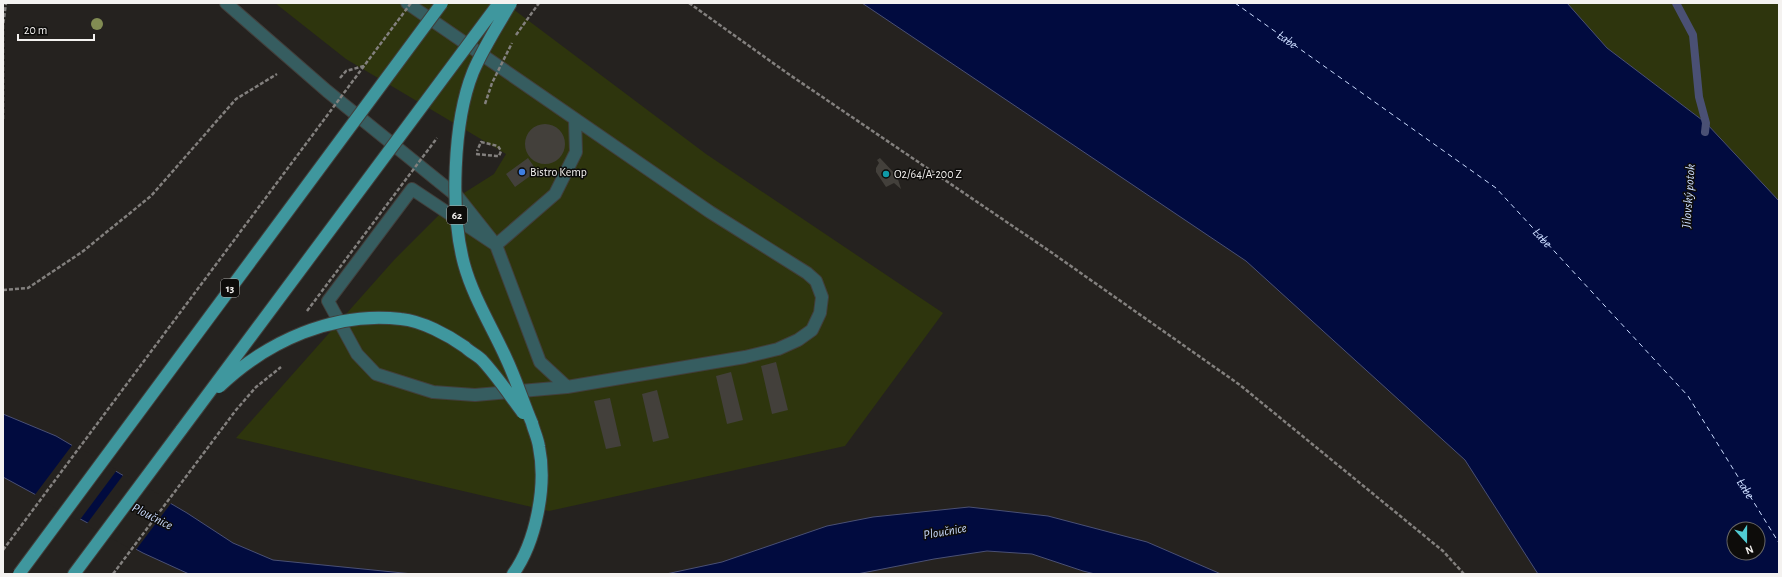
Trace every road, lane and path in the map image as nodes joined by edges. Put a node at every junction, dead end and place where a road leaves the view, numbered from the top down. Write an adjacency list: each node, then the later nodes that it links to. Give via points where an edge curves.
1 (6, 3): 14 (path, via 3,26)
2 (226, 3): 10 (lane)
3 (407, 3): 15 (lane)
4 (411, 3): 11 (path, bridge)
5 (442, 3): 24 (main road, 13, bridge)
6 (499, 3): 22 (main road, bridge)
7 (511, 3): 21 (main road, 62, bridge, via 473,72 459,133 455,187 458,231 464,264 477,300 507,359)
8 (539, 3): 13 (path, bridge, via 503,58)
9 (689, 3): 27 (path, via 1240,385 1443,551)
10 (294, 63): 12 (lane); 19 (path, via 236,99 151,196 82,252 28,288)
11 (364, 66): 12 (path, via 346,71); 23 (path, bridge)
12 (327, 91): 18 (lane, via 458,197)
13 (484, 108)
14 (3, 119)
15 (576, 120): 18 (lane, via 576,152 555,194); 20 (lane, via 710,212 807,273 816,281 822,298 820,313 812,330 778,349 746,357)
16 (477, 141): 17 (path, via 476,154 500,154 498,146)
17 (481, 142)
18 (496, 245): 20 (lane, via 540,362); 20 (lane, via 412,189 328,301 357,354 376,374 403,384 433,392 475,395)
19 (3, 290)
20 (567, 387)
21 (532, 423): 22 (main road, bridge, via 482,360 453,339 429,327 403,319 368,317 345,319 314,328 272,348 223,384 201,404); 26 (main road, 62, via 539,447 540,493 530,542 520,564)
22 (182, 429): 25 (main road)
23 (3, 550)
24 (19, 574)
25 (74, 574)
26 (512, 574)
27 (1464, 574)

